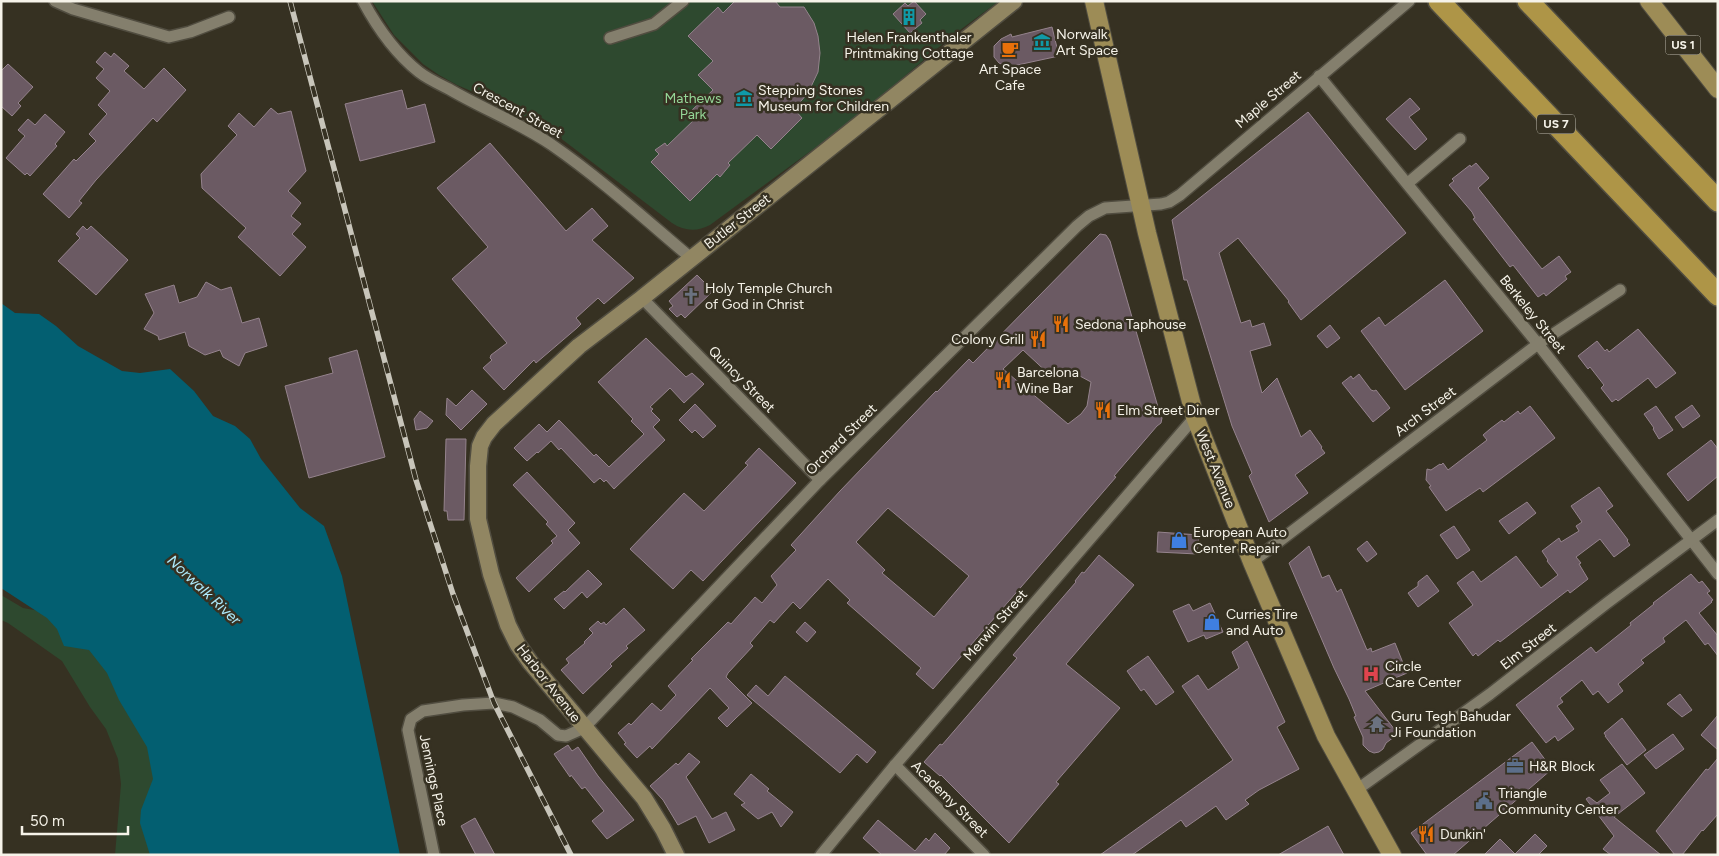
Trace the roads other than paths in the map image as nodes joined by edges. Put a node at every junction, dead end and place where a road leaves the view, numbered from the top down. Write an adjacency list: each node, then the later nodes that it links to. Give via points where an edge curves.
1 (55, 1): 10 (street, via 170,38)
2 (363, 1): 18 (street, Crescent Street, via 389,42 420,73 552,145)
3 (683, 1): 11 (street, via 654,24)
4 (1014, 1): 18 (main road, Butler Street)
5 (1094, 1): 17 (main road, West Avenue)
6 (1409, 1): 12 (street, Maple Street)
7 (1528, 1): 16 (highway)
8 (1649, 1): 13 (main road, US 1)
9 (1439, 2): 20 (highway, US 7)
10 (229, 17)
11 (610, 38)
12 (1319, 76): 15 (street, Berkeley Street); 17 (street, Maple Street, via 1169,202)
13 (1718, 89)
14 (1460, 139): 15 (street)
15 (1408, 183): 22 (street, Berkeley Street)
16 (1718, 200)
17 (1141, 205): 23 (main road, West Avenue); 25 (street, Orchard Street, via 1105,208 1077,226)
18 (691, 258): 21 (main road, Butler Street)
19 (1620, 290): 22 (street, Arch Street)
20 (1718, 295)
21 (642, 298): 24 (main road, Butler Street, via 580,346 494,424 484,437); 25 (street, Quincy Street)
22 (1538, 344): 27 (street, Berkeley Street); 28 (street, Arch Street)
23 (1195, 417): 28 (main road, West Avenue); 31 (street, Merwin Street)
24 (479, 456): 30 (main road, Harbor Avenue, via 478,519 508,626 530,662)
25 (820, 480): 30 (street, Orchard Street)
26 (1718, 520): 27 (street, Elm Street)
27 (1691, 540): 29 (street, Berkeley Street); 32 (street, Elm Street, via 1490,694)
28 (1252, 562): 32 (main road, West Avenue, via 1326,736)
29 (1718, 574)
30 (584, 728): 33 (street, Jennings Place, via 566,736 558,735 540,720 513,707 494,703 423,711 411,719 408,730); 34 (main road, Harbor Avenue, via 644,798)
31 (895, 765): 35 (street, Merwin Street); 36 (street, Academy Street)
32 (1355, 791): 37 (main road, West Avenue)
33 (434, 855)
34 (676, 855)
35 (821, 855)
36 (984, 855)
37 (1392, 855)

